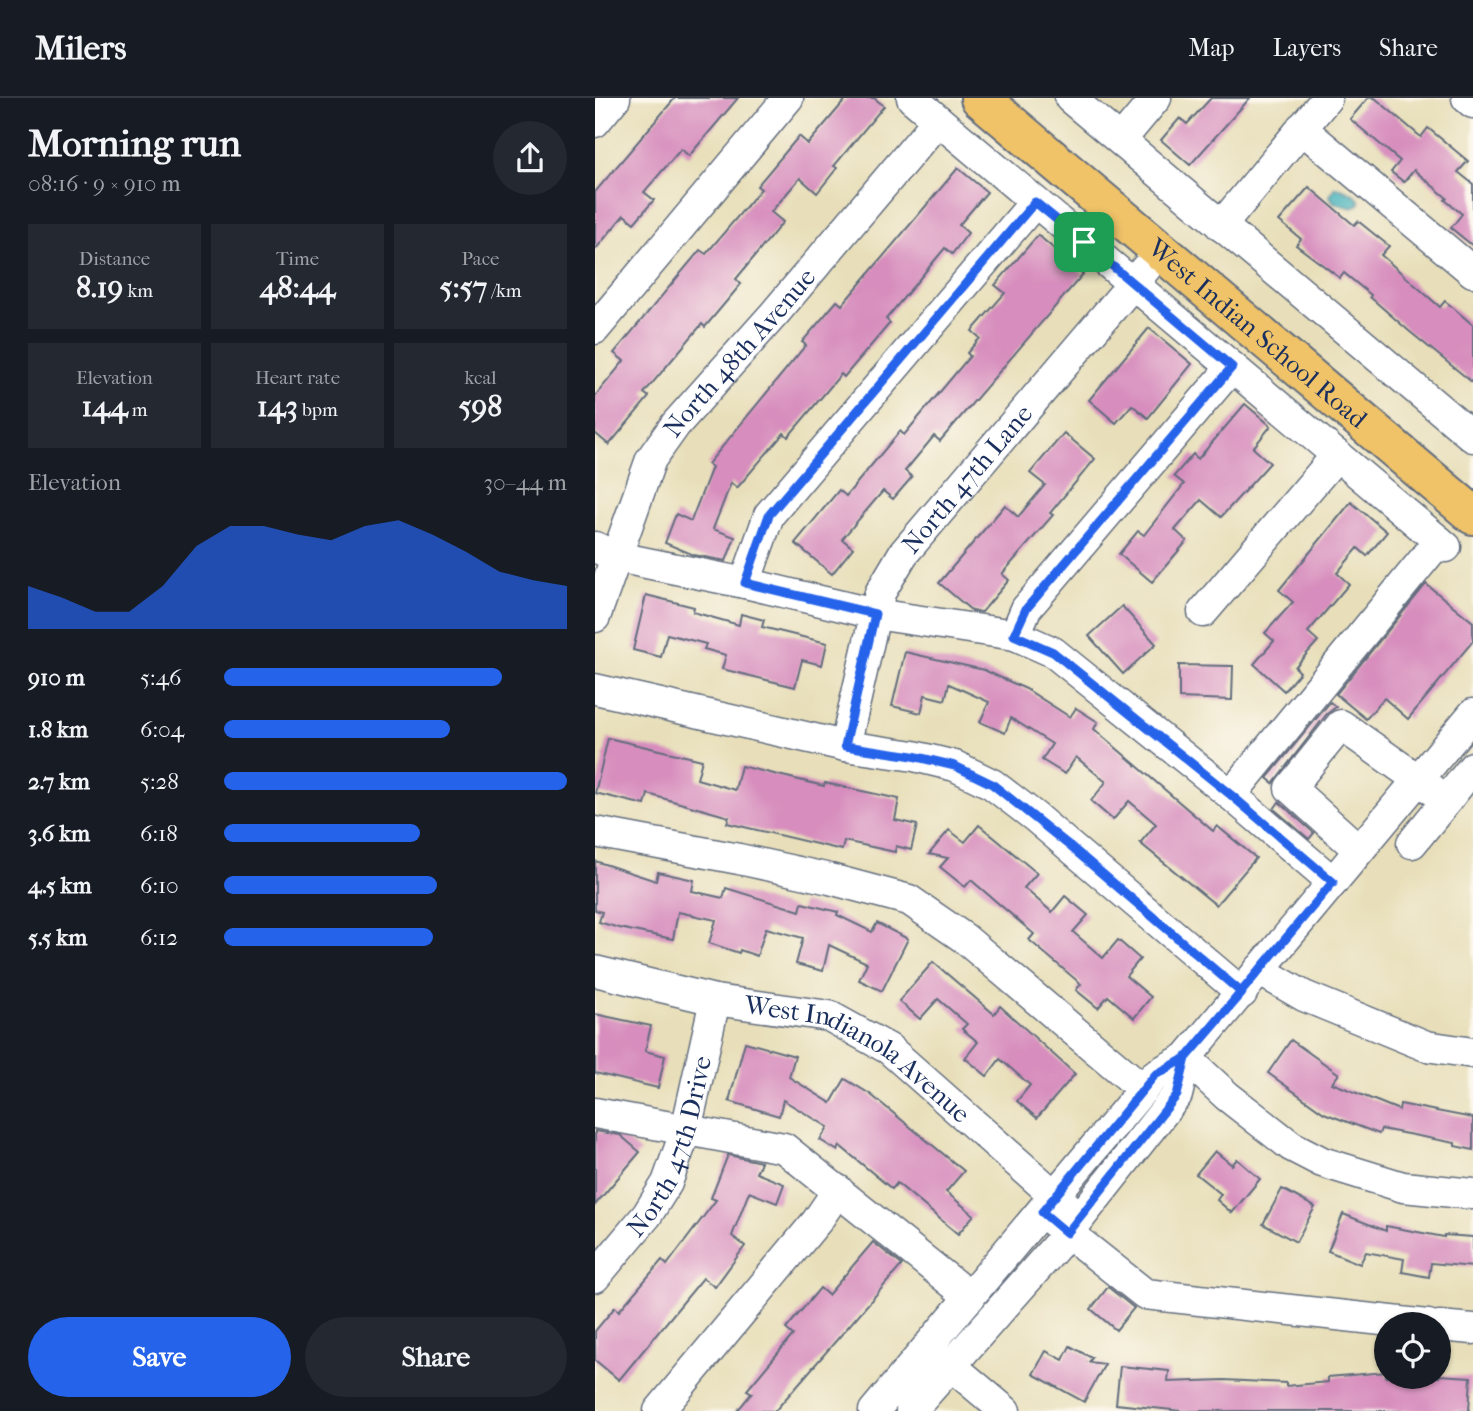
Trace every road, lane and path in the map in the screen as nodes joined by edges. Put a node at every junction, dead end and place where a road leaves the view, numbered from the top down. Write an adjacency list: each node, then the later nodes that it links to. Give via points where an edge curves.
1 (615, 98): 11 (street)
2 (788, 98): 19 (street)
3 (912, 98): 10 (street, West Indian School Road)
4 (980, 98): 16 (main road, West Indian School Road)
5 (1070, 98): 13 (street)
6 (1156, 98): 13 (street)
7 (1327, 98): 12 (street)
8 (1467, 98): 9 (street)
9 (1473, 103)
10 (938, 120): 14 (street, West Indian School Road); 24 (street, North 48th Avenue, via 676,424 651,459)
11 (595, 122)
12 (1301, 128): 15 (street); 17 (street)
13 (1121, 141): 15 (street)
14 (1035, 202): 18 (street, West Indian School Road); 25 (street, via 769,515)
15 (1221, 226): 21 (street)
16 (1161, 250): 18 (street, North 47th Lane); 23 (main road, West Indian School Road)
17 (1473, 272)
18 (1132, 283): 20 (street, West Indian School Road); 27 (street, North 47th Lane, via 903,554 880,593)
19 (595, 329)
20 (1232, 367): 22 (street, West Indian School Road); 29 (street, via 1026,609)
21 (1473, 437)
22 (1337, 455): 26 (street); 35 (street, West Indian School Road, via 1443,544)
23 (1473, 515)
24 (606, 552): 25 (street); 28 (street, North 48th Avenue)
25 (745, 583): 27 (street)
26 (1203, 612)
27 (875, 614): 29 (street); 32 (street, North 47th Lane)
28 (595, 617)
29 (1014, 635): 35 (street, via 1053,652)
30 (595, 689): 32 (street)
31 (1471, 719): 34 (street)
32 (845, 746): 42 (street, via 955,766 992,784)
33 (1473, 767): 36 (street)
34 (1417, 781): 36 (street); 39 (street); 39 (street, via 1341,725 1290,788)
35 (1231, 795): 40 (street)
36 (1447, 800): 38 (street)
37 (595, 832): 46 (street, via 739,859 909,900 964,938)
38 (1412, 842)
39 (1359, 850): 40 (street)
40 (1333, 882): 42 (street)
41 (595, 971): 43 (street, West Indianola Avenue)
42 (1251, 981): 44 (street, via 1304,996 1426,1046); 45 (street)
43 (715, 1000): 48 (street, North 47th Drive); 51 (street, West Indianola Avenue, via 829,1016 889,1049)
44 (1473, 1053)
45 (1186, 1058): 46 (street, via 1155,1075); 50 (street, via 1291,1146 1322,1162 1402,1187); 52 (street, via 1177,1095)
46 (1143, 1089): 51 (street)
47 (595, 1112): 48 (street)
48 (686, 1130): 49 (street, via 784,1148); 53 (street, North 47th Drive, via 667,1183 647,1215)
49 (838, 1190): 54 (street); 59 (street)
50 (1473, 1194)
51 (1048, 1204): 52 (street, West Indianola Avenue); 54 (street)
52 (1074, 1225): 55 (street, West Indianola Avenue, via 1145,1294); 58 (street)
53 (595, 1277)
54 (970, 1297): 58 (street)
55 (1374, 1319)
56 (1451, 1327): 57 (street)
57 (1473, 1329)
58 (939, 1355): 60 (street); 61 (street); 62 (street)
59 (659, 1411)
60 (874, 1411)
61 (911, 1411)
62 (1005, 1411)

